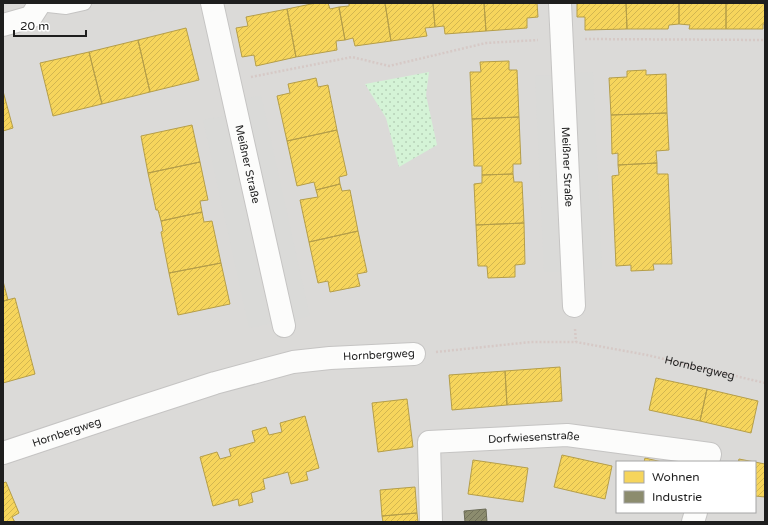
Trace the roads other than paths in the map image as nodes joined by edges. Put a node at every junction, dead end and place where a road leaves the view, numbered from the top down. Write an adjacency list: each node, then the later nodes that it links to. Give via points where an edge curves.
1 (84, 3): 4 (lane, via 66,7)
2 (212, 3): 7 (street, Meißner Straße)
3 (560, 3): 6 (street, Meißner Straße)
4 (39, 4): 5 (street, via 32,17)
5 (3, 25)
6 (574, 306)
7 (284, 326)
8 (414, 354): 9 (street, Hornbergweg, via 293,362 215,383)
9 (3, 453)
10 (708, 461): 11 (street, Dorfwiesenstraße, via 710,454 566,435 429,442)
11 (431, 522)

